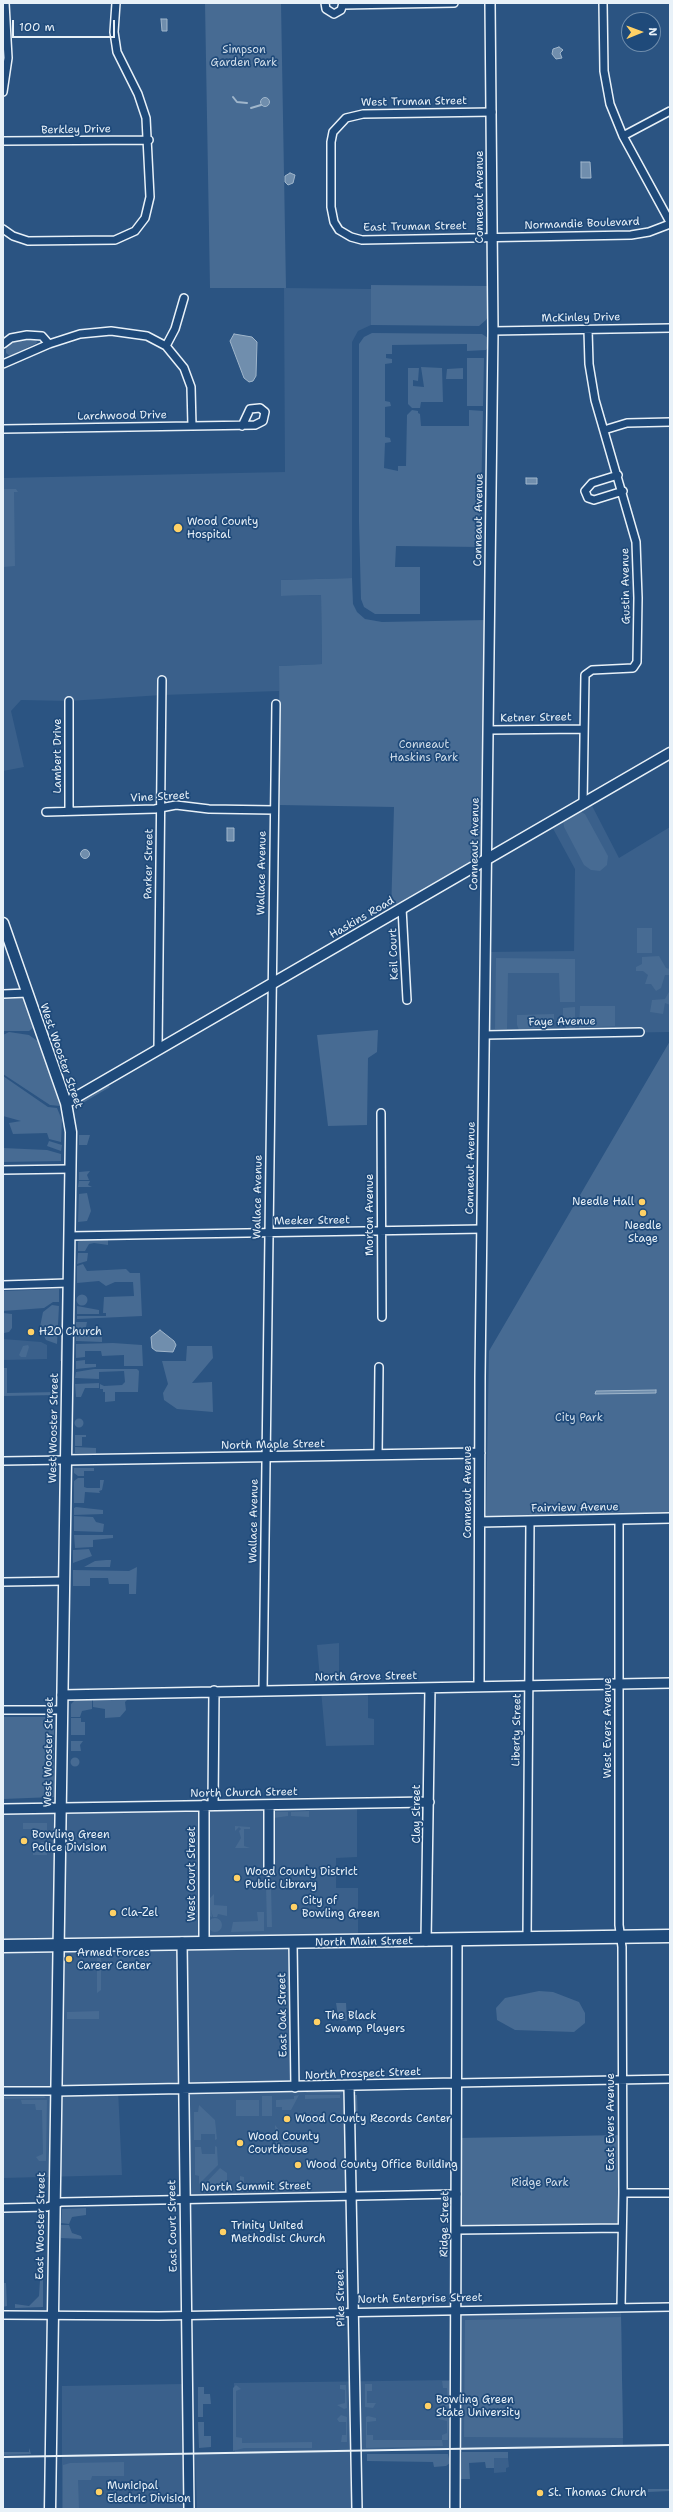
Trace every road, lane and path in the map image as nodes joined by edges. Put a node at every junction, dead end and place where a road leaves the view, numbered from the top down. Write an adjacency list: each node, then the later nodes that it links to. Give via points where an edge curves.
1 (5, 3): 8 (street, via 8,58)
2 (116, 3): 12 (street, via 115,42 121,62 144,108)
3 (325, 3): 7 (street, via 326,9 334,14 339,12)
4 (454, 3): 7 (street)
5 (490, 3): 10 (street, Conneaut Avenue)
6 (603, 3): 11 (street, via 606,87)
7 (343, 4)
8 (3, 92)
9 (670, 110): 11 (street)
10 (492, 112): 16 (street, West Truman Street, via 364,114 350,116 340,123 333,132 331,152 331,207); 17 (street, Conneaut Avenue)
11 (623, 136): 14 (street)
12 (149, 140): 13 (street, Berkley Drive); 15 (street, via 148,208 142,223 130,234 115,240 36,242 18,238)
13 (3, 141)
14 (670, 223): 17 (street, Normandie Boulevard, via 649,232 630,235)
15 (3, 229)
16 (339, 230): 17 (street, East Truman Street, via 362,240)
17 (493, 237): 21 (street, Conneaut Avenue)
18 (184, 298): 24 (street, via 175,329)
19 (670, 328): 20 (street, McKinley Drive)
20 (588, 330): 21 (street, McKinley Drive); 30 (street, Gustin Avenue, via 591,380)
21 (493, 331): 37 (street, Conneaut Avenue)
22 (3, 344): 23 (street, via 11,338 27,335 42,336)
23 (49, 344): 24 (street, via 80,334 111,331 147,336); 25 (street)
24 (166, 346): 27 (street, via 179,359 188,377)
25 (3, 364)
26 (670, 422): 30 (street, via 627,423)
27 (192, 426): 28 (street, Larchwood Drive); 29 (street, Larchwood Drive)
28 (242, 426)
29 (3, 429)
30 (604, 430): 31 (street, Gustin Avenue)
31 (618, 476): 32 (street, Gustin Avenue); 32 (street, via 592,482 585,491 588,498 594,500)
32 (623, 491): 36 (street, Gustin Avenue, via 632,522 638,558 637,662 633,668 588,671 584,682)
33 (162, 680): 40 (street, Parker Street)
34 (69, 701): 42 (street, Lambert Drive)
35 (276, 704): 41 (street, Wallace Avenue)
36 (583, 729): 37 (street, Ketner Street); 39 (street, Gustin Avenue)
37 (489, 730): 44 (street, Conneaut Avenue)
38 (670, 753): 39 (main road, Haskins Road)
39 (583, 804): 44 (main road, Haskins Road)
40 (161, 807): 41 (street, Vine Street, via 176,805 209,809); 42 (street, Vine Street); 53 (street, Parker Street)
41 (274, 810): 47 (street, Wallace Avenue)
42 (69, 811): 43 (street, Vine Street)
43 (46, 812)
44 (487, 859): 45 (main road, Haskins Road); 52 (street, Conneaut Avenue)
45 (402, 908): 47 (main road, Haskins Road); 50 (street, Keil Court)
46 (3, 924): 48 (main road, West Wooster Street)
47 (272, 983): 53 (main road, Haskins Road); 60 (street, Wallace Avenue)
48 (27, 993): 49 (street); 54 (main road, West Wooster Street)
49 (3, 994)
50 (407, 1000)
51 (640, 1032): 52 (street, Faye Avenue)
52 (485, 1035): 58 (street, Conneaut Avenue)
53 (158, 1048): 54 (main road, Haskins Road)
54 (66, 1103): 56 (main road, West Wooster Street, via 71,1132)
55 (381, 1114): 59 (street, Morton Avenue)
56 (70, 1169): 57 (street); 61 (main road, West Wooster Street)
57 (3, 1170)
58 (482, 1229): 59 (street, Meeker Street); 66 (street, Conneaut Avenue)
59 (380, 1231): 60 (street, Meeker Street); 64 (street, Morton Avenue)
60 (269, 1233): 61 (street, Meeker Street); 68 (street, Wallace Avenue)
61 (69, 1236): 62 (main road, West Wooster Street)
62 (68, 1283): 63 (street); 69 (main road, West Wooster Street)
63 (3, 1285)
64 (382, 1317)
65 (379, 1367): 67 (street)
66 (480, 1453): 67 (street, North Maple Street); 74 (street, Conneaut Avenue)
67 (378, 1455): 68 (street, North Maple Street)
68 (266, 1457): 69 (street, North Maple Street); 83 (street, Wallace Avenue)
69 (65, 1460): 70 (street); 75 (main road, West Wooster Street)
70 (3, 1461)
71 (670, 1518): 72 (street, Fairview Avenue)
72 (619, 1519): 73 (street, Fairview Avenue); 78 (street, West Evers Avenue)
73 (530, 1521): 74 (street, Fairview Avenue); 79 (street, Liberty Street)
74 (480, 1522): 80 (street, Conneaut Avenue)
75 (64, 1581): 76 (street); 84 (main road, West Wooster Street)
76 (3, 1582)
77 (670, 1683): 78 (street, North Grove Street)
78 (619, 1684): 79 (street, North Grove Street); 94 (street, West Evers Avenue)
79 (528, 1685): 80 (street, North Grove Street); 95 (street, Liberty Street)
80 (479, 1686): 81 (street, North Grove Street)
81 (430, 1688): 83 (street, North Grove Street); 87 (street, Clay Street)
82 (214, 1691): 83 (street, North Grove Street); 84 (street, North Grove Street); 89 (street, West Court Street)
83 (263, 1691)
84 (62, 1695): 86 (main road, West Wooster Street)
85 (3, 1710): 86 (street)
86 (61, 1710): 90 (main road, West Wooster Street)
87 (429, 1802): 88 (street, North Church Street); 97 (street, Clay Street)
88 (269, 1804): 89 (street, North Church Street); 92 (street)
89 (209, 1805): 90 (street, North Church Street); 99 (street, West Court Street)
90 (60, 1808): 91 (street, North Church Street); 101 (main road, West Wooster Street)
91 (3, 1809)
92 (269, 1871)
93 (670, 1936): 94 (main road, North Main Street)
94 (621, 1937): 95 (main road, North Main Street); 104 (street, East Evers Avenue)
95 (527, 1938): 96 (main road, North Main Street)
96 (457, 1940): 97 (main road, North Main Street); 105 (street, Ridge Street)
97 (426, 1941): 100 (main road, North Main Street)
98 (182, 1942): 99 (main road, North Main Street); 101 (main road, North Main Street); 108 (street, East Court Street)
99 (204, 1942): 100 (main road, North Main Street)
100 (293, 1943): 107 (street, East Oak Street)
101 (58, 1944): 102 (main road, North Main Street); 109 (main road, East Wooster Street)
102 (3, 1946)
103 (670, 2079): 104 (street, North Prospect Street)
104 (622, 2080): 105 (street, North Prospect Street); 112 (street, East Evers Avenue)
105 (456, 2083): 106 (street, North Prospect Street); 113 (street, Ridge Street)
106 (349, 2086): 107 (street, North Prospect Street); 114 (street, Pike Street)
107 (295, 2088): 108 (street, North Prospect Street)
108 (183, 2089): 109 (street, North Prospect Street); 115 (street, East Court Street)
109 (56, 2091): 110 (street); 116 (main road, East Wooster Street)
110 (3, 2092)
111 (670, 2192): 112 (street)
112 (623, 2193): 118 (street, East Evers Avenue)
113 (457, 2194): 114 (street, North Summit Street); 119 (street, Ridge Street)
114 (352, 2196): 115 (street, North Summit Street); 123 (street, Pike Street)
115 (184, 2199): 116 (street, North Summit Street); 125 (street, East Court Street)
116 (55, 2204): 117 (street, North Summit Street, via 47,2207); 126 (main road, East Wooster Street)
117 (3, 2208)
118 (622, 2228): 119 (street); 120 (street, East Evers Avenue)
119 (457, 2230): 122 (street, Ridge Street)
120 (621, 2307): 121 (street, North Enterprise Street); 122 (street, North Enterprise Street)
121 (670, 2307)
122 (456, 2310): 123 (street, North Enterprise Street); 130 (street, Ridge Street)
123 (354, 2312): 125 (street, North Enterprise Street); 129 (street, Pike Street)
124 (3, 2315): 126 (street, North Enterprise Street)
125 (186, 2315): 126 (street, North Enterprise Street); 128 (street, East Court Street)
126 (51, 2316): 127 (main road, East Wooster Street)
127 (50, 2509)
128 (189, 2509)
129 (357, 2509)
130 (455, 2509)

